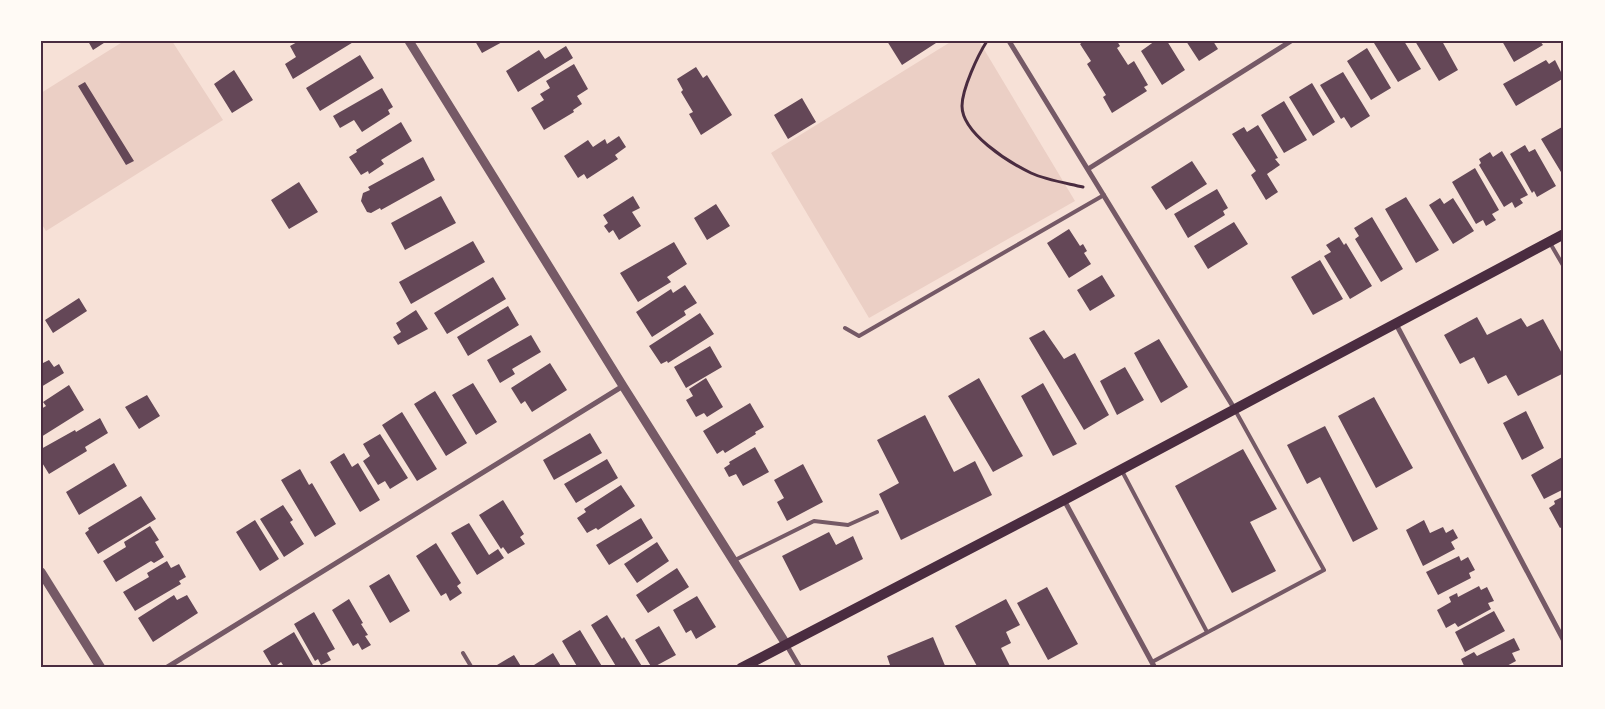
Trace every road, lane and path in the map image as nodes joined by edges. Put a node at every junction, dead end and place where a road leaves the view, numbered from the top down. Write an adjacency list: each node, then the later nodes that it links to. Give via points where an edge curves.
1 (410, 41): 12 (street)
2 (987, 41): 6 (path, via 977,57 962,104 963,116 970,129 980,141 1031,173)
3 (1009, 41): 5 (street)
4 (1291, 41): 5 (street)
5 (1088, 169): 6 (street)
6 (1103, 194): 11 (lane, via 859,336); 13 (street)
7 (1564, 234): 8 (main road)
8 (1550, 242): 9 (lane); 10 (main road)
9 (1564, 268)
10 (1396, 323): 13 (main road); 20 (street)
11 (845, 328)
12 (623, 386): 17 (street); 25 (street)
13 (1234, 408): 14 (main road); 19 (lane, via 1324,570)
14 (1121, 469): 15 (main road); 19 (lane)
15 (1064, 500): 21 (main road); 23 (street)
16 (877, 512): 17 (lane, via 848,526 814,521)
17 (733, 561): 21 (street)
18 (41, 572): 24 (street)
19 (1208, 632): 23 (lane)
20 (1564, 642)
21 (786, 644): 27 (main road); 28 (street)
22 (463, 653): 26 (lane)
23 (1152, 662): 29 (street)
24 (101, 668)
25 (166, 668)
26 (472, 668)
27 (741, 668)
28 (800, 668)
29 (1155, 668)

